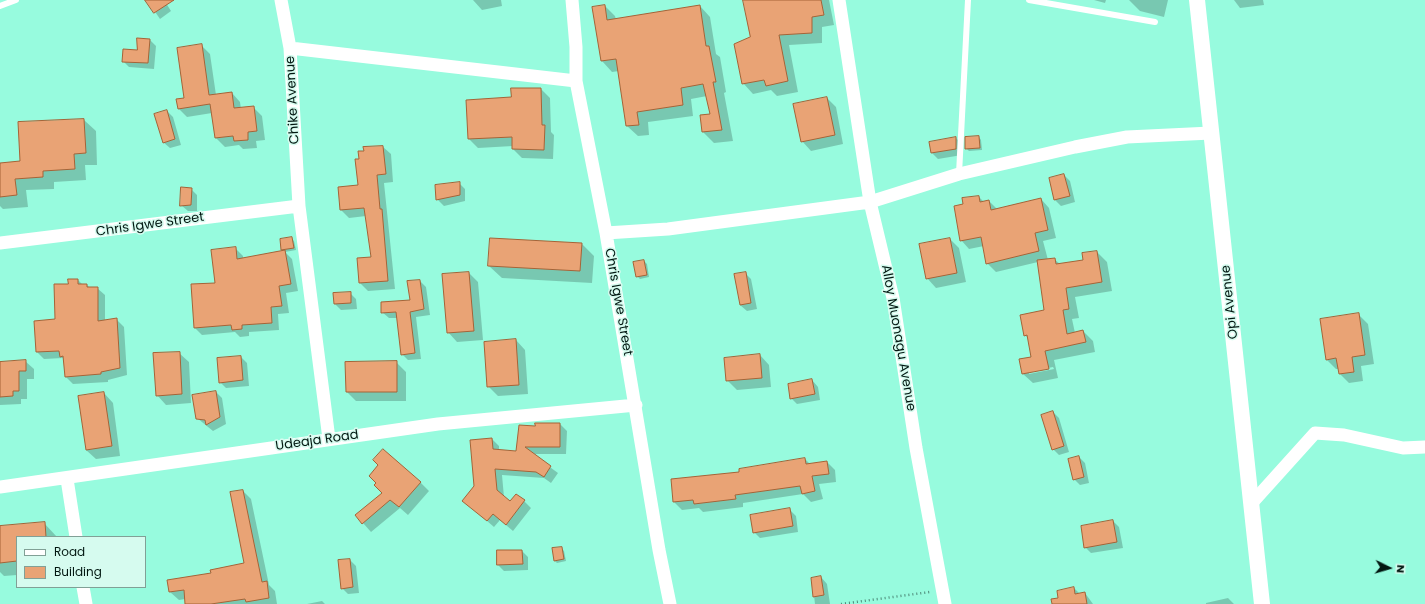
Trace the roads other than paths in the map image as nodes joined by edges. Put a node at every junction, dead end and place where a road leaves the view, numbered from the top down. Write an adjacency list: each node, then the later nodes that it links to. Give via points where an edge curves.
1 (16, 0): 8 (lane)
2 (281, 0): 10 (street)
3 (572, 0): 11 (street, Chris Igwe Street)
4 (839, 0): 14 (street, Alloy Muonagu Avenue)
5 (968, 0): 13 (lane)
6 (1029, 0): 9 (lane)
7 (1197, 0): 12 (street, Opi Avenue)
8 (0, 6)
9 (1155, 22)
10 (290, 48): 11 (street, Chike Avenue); 15 (street, Chike Avenue)
11 (576, 81): 16 (street, Chris Igwe Street)
12 (1212, 133): 13 (street, via 1127,137); 23 (street, Opi Avenue)
13 (959, 174): 14 (street)
14 (870, 202): 16 (street, via 668,229); 28 (street, Alloy Muonagu Avenue, via 893,298 916,448)
15 (299, 206): 17 (street, Chris Igwe Street); 19 (street, Chike Avenue)
16 (606, 234): 18 (street, Chris Igwe Street)
17 (0, 244)
18 (636, 405): 19 (street, Udeaja Road, via 438,424); 27 (street, Chris Igwe Street)
19 (329, 439): 21 (street, Udeaja Road)
20 (1425, 447): 23 (street, via 1403,448 1344,435 1314,433)
21 (67, 479): 22 (street, Udeaja Road); 24 (street)
22 (0, 487)
23 (1252, 504): 29 (street, Opi Avenue)
24 (76, 536)
25 (83, 588): 26 (street)
26 (86, 604)
27 (670, 604)
28 (945, 604)
29 (1262, 604)

